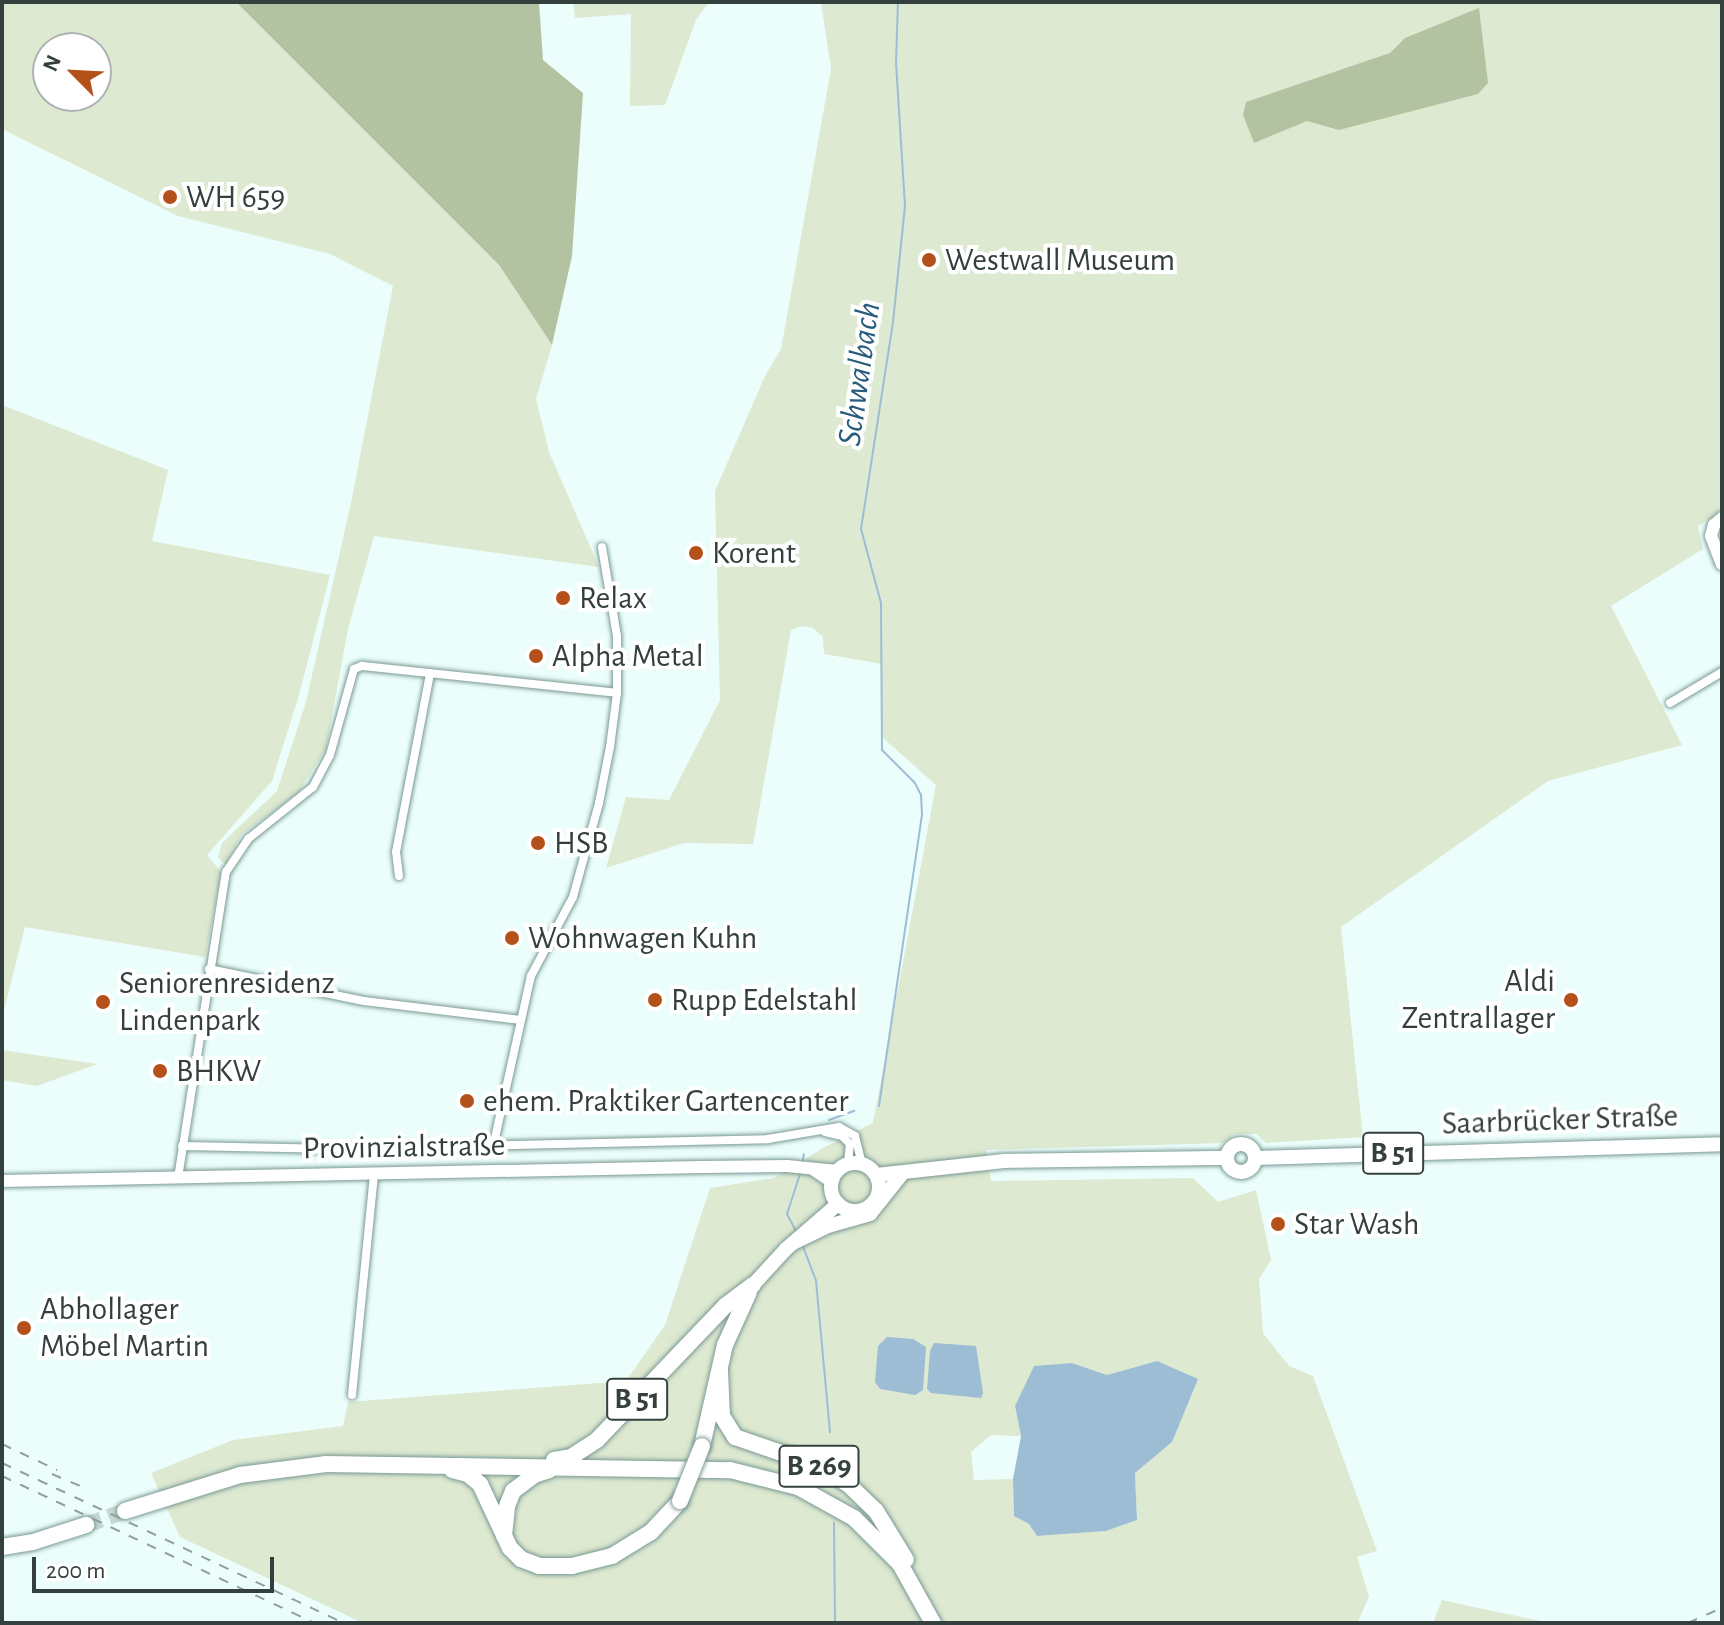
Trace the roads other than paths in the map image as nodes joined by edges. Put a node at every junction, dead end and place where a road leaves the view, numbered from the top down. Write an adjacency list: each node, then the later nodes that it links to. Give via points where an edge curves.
1 (1722, 518): 3 (main road, via 1711,536)
2 (602, 547): 6 (street, via 617,636)
3 (1722, 564)
4 (1722, 672): 7 (street)
5 (430, 673): 6 (street); 8 (street, via 396,852); 9 (street, via 354,669 330,755 313,787 248,839 226,872)
6 (617, 693): 10 (street, via 599,803 577,885 531,976)
7 (1670, 703)
8 (399, 876)
9 (209, 969): 10 (street, via 364,1001); 12 (street)
10 (521, 1020): 13 (street)
11 (1722, 1144): 15 (main road, Saarbrücker Straße / B 51, via 1255,1158 1243,1172 1232,1168 1227,1158 1004,1161 940,1165)
12 (182, 1146): 13 (street); 17 (street)
13 (493, 1147): 14 (street, via 768,1139 839,1127 850,1131 859,1144)
14 (845, 1170): 16 (main road, Provinzialstraße, via 787,1166); 19 (main road); 20 (main road)
15 (903, 1174): 19 (main road); 21 (main road, B 51, via 870,1214)
16 (374, 1175): 17 (main road, Provinzialstraße); 24 (street)
17 (178, 1178): 18 (main road, Provinzialstraße)
18 (2, 1181)
19 (878, 1182): 20 (main road, via 868,1208 852,1211)
20 (838, 1204): 21 (main road, B 51)
21 (808, 1233): 22 (main road, B 51)
22 (753, 1285): 23 (highway, B 51, via 732,1322); 26 (highway, B 51, via 725,1306 582,1451 562,1460)
23 (720, 1371): 30 (highway, B 51, bridge, via 702,1446 680,1501 631,1546 591,1563 555,1568 521,1559); 32 (highway, B 269, via 719,1402 727,1428 747,1444 803,1459 849,1485 888,1529)
24 (352, 1395)
25 (402, 1463): 26 (highway, B 51); 28 (highway, B 51, via 326,1464 240,1475); 30 (highway, B 51, via 468,1474 489,1497)
26 (496, 1465): 27 (highway, B 51)
27 (578, 1467): 30 (highway, via 544,1470 513,1491); 32 (highway, B 269, via 710,1469 783,1481 824,1499 861,1524)
28 (125, 1511)
29 (86, 1525): 31 (highway)
30 (504, 1538)
31 (2, 1547)
32 (916, 1588): 33 (highway, B 269)
33 (933, 1623)

